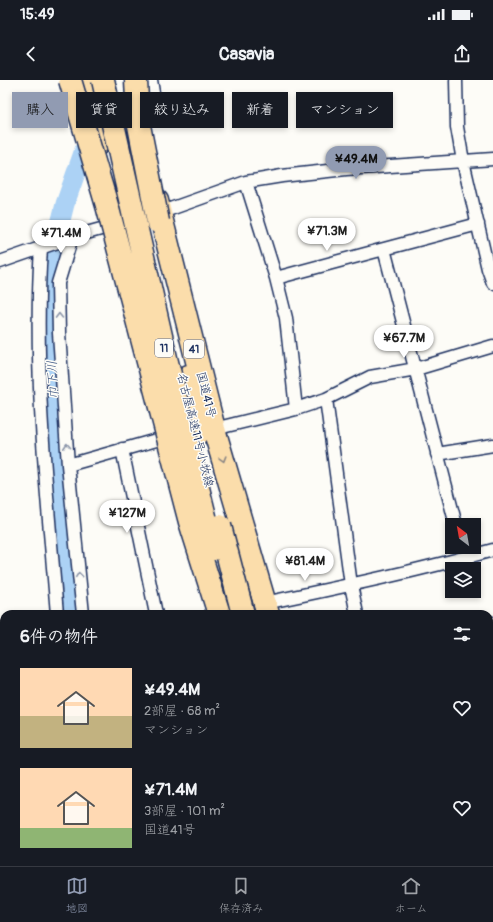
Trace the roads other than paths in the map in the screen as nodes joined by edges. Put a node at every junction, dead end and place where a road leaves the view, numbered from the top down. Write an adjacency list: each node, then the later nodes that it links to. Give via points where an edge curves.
1 (70, 80): 44 (highway, bridge, via 108,209 190,522)
2 (87, 80): 16 (highway)
3 (103, 80): 45 (highway, 11, bridge, via 168,366)
4 (119, 80): 28 (highway, 名古屋高速11号小牧線 / 11, via 142,210)
5 (135, 80): 9 (highway, 国道41号 / 41); 28 (highway, bridge, via 142,141)
6 (151, 80): 8 (street)
7 (459, 80): 12 (street, via 457,127)
8 (153, 92)
9 (140, 106)
10 (144, 128): 14 (highway, 国道41号 / 41)
11 (493, 158): 12 (street)
12 (463, 161): 13 (street, via 346,169); 15 (street)
13 (246, 182): 14 (street); 22 (street)
14 (160, 213): 16 (street); 28 (highway, 国道41号 / 41)
15 (478, 224): 19 (street); 21 (street)
16 (107, 228): 17 (street); 29 (highway, via 137,339)
17 (72, 237): 18 (street); 33 (street, one-way to 17, via 58,283)
18 (41, 248): 20 (street); 40 (street, via 38,339 44,466)
19 (384, 249): 22 (street); 25 (street)
20 (0, 262)
21 (491, 269): 23 (street)
22 (276, 278): 27 (street, via 286,318)
23 (493, 283)
24 (493, 346): 25 (street)
25 (416, 369): 26 (street, via 370,377); 32 (street)
26 (326, 399): 27 (street); 38 (street)
27 (296, 409): 28 (street)
28 (205, 432): 39 (highway, 国道41号 / 41, one-way to 39); 46 (highway, 名古屋高速11号小牧線 / 11, bridge)
29 (160, 439): 31 (street); 43 (highway)
30 (493, 444): 32 (street)
31 (122, 449): 33 (street); 42 (street)
32 (438, 454): 34 (street)
33 (68, 465): 41 (street, one-way to 33)
34 (454, 518)
35 (493, 550): 36 (street)
36 (481, 551)
37 (460, 554): 38 (street)
38 (351, 585): 39 (street); 47 (street)
39 (266, 608)
40 (57, 610)
41 (83, 610)
42 (155, 610)
43 (212, 610)
44 (218, 610)
45 (228, 610)
46 (242, 610)
47 (356, 610)

